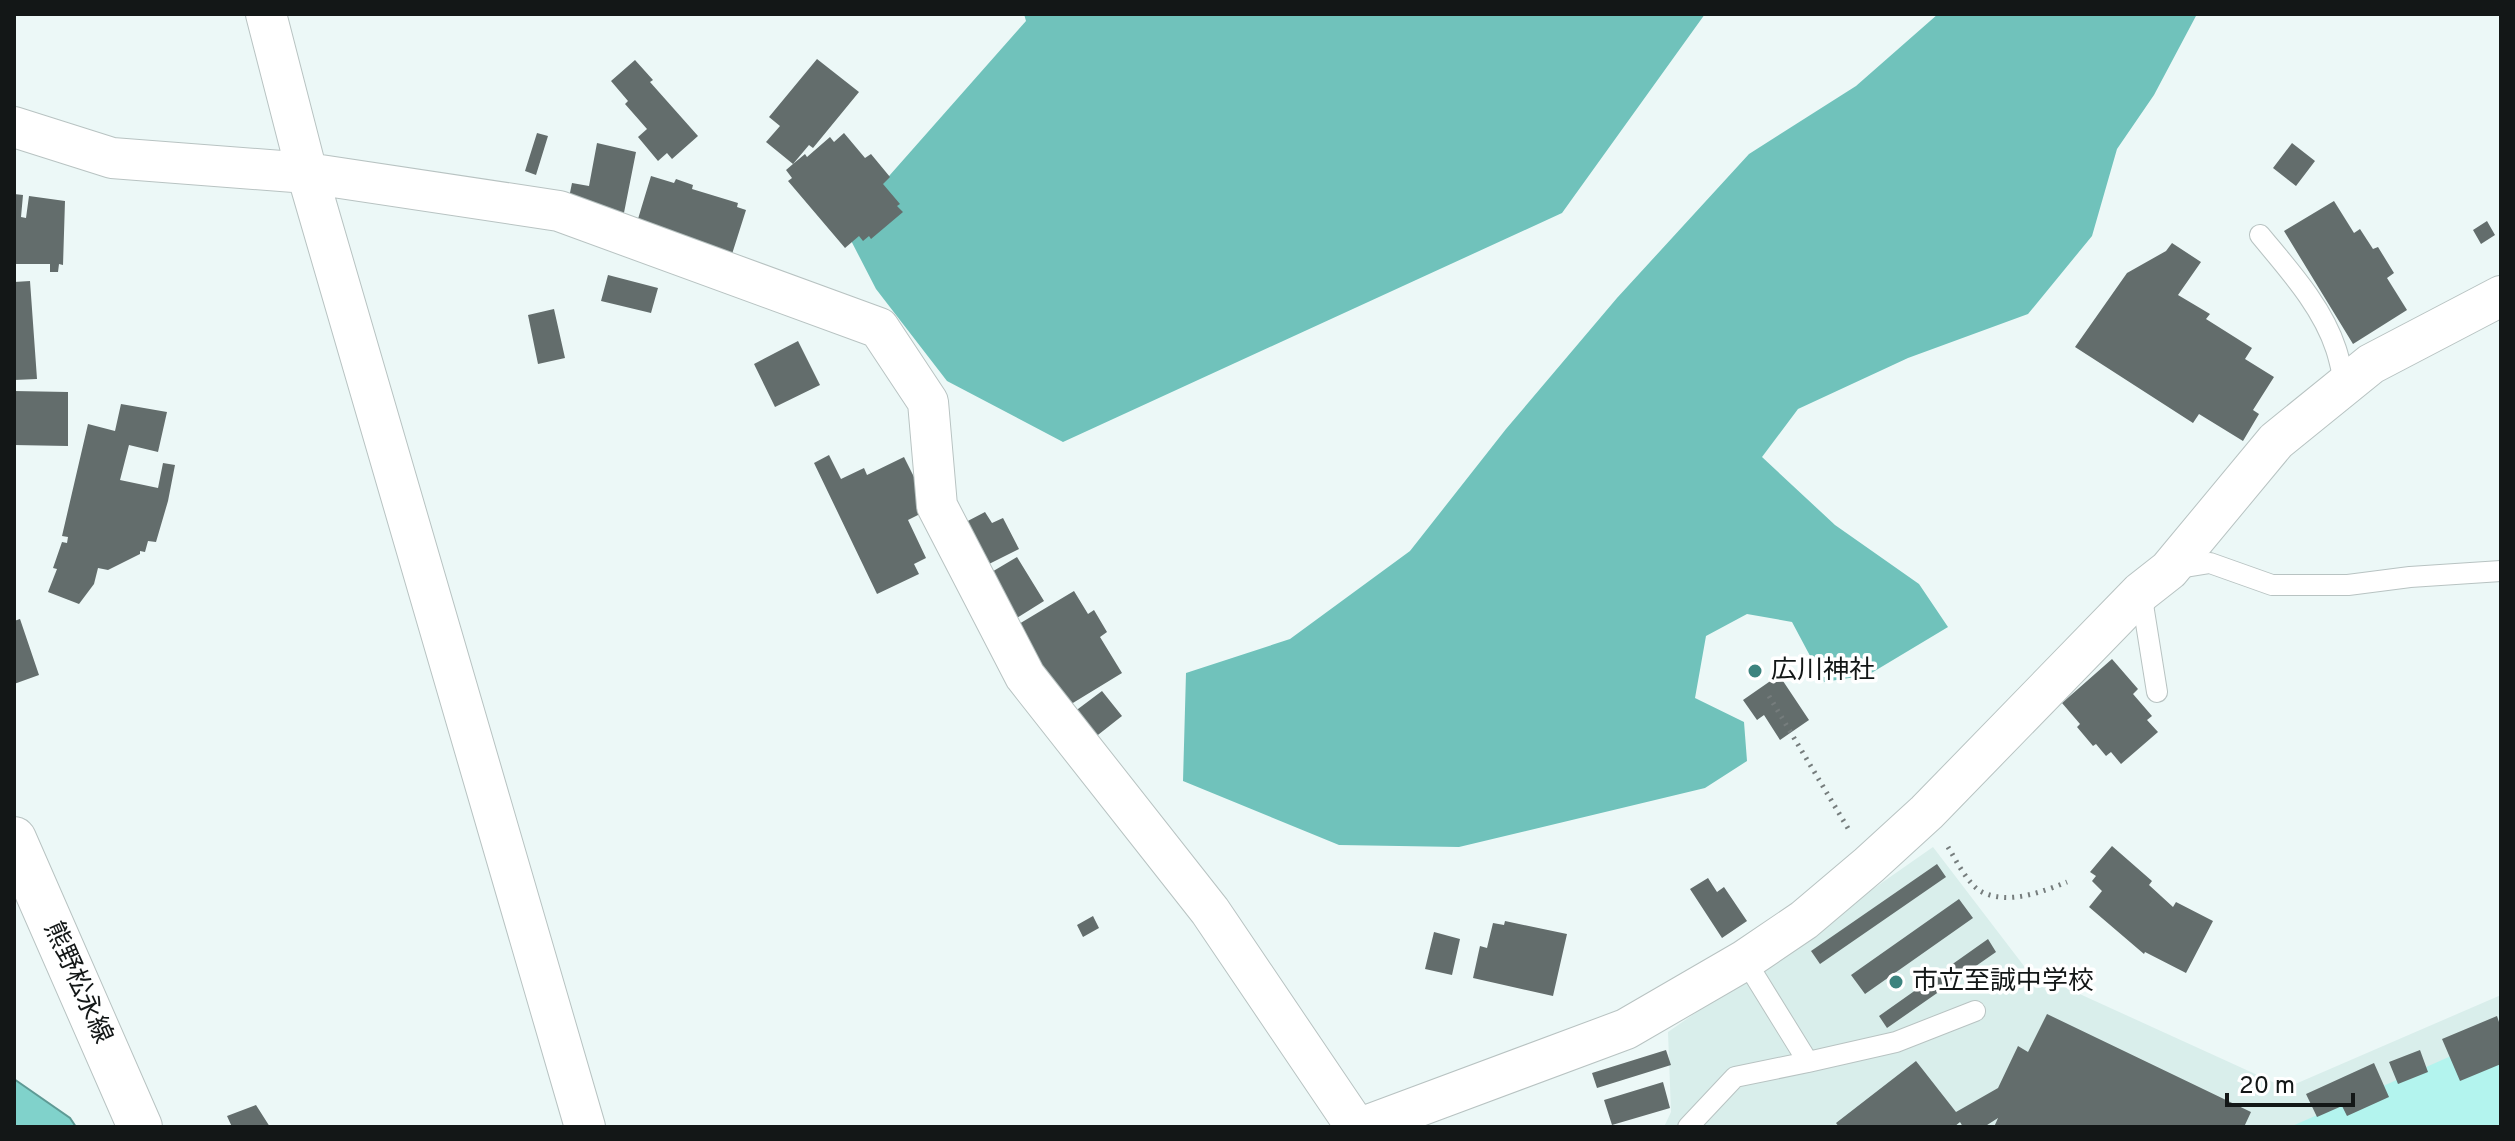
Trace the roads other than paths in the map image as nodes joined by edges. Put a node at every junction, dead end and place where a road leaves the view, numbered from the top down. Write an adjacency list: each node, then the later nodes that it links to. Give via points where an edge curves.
1 (266, 14): 3 (street)
2 (14, 127): 3 (street, via 112,158)
3 (307, 173): 15 (street); 16 (street, via 559,211 879,328 928,402 937,506 1025,676 1210,911)
4 (2260, 235): 6 (lane, via 2315,309 2335,346)
5 (2501, 296): 6 (street, via 2371,364)
6 (2345, 385): 8 (street, via 2276,441)
7 (2501, 571): 8 (lane, via 2348,585 2272,585 2210,563)
8 (2155, 581): 9 (lane); 11 (street, via 1927,812 1804,920)
9 (2157, 692)
10 (14, 839): 14 (main road, 熊野松永線)
11 (1745, 960): 13 (lane); 17 (street, via 1626,1029)
12 (1975, 1011): 13 (lane, via 1896,1042)
13 (1808, 1062): 18 (lane, via 1735,1077)
14 (140, 1127)
15 (585, 1127)
16 (1356, 1127)
17 (1363, 1127)
18 (1688, 1127)

